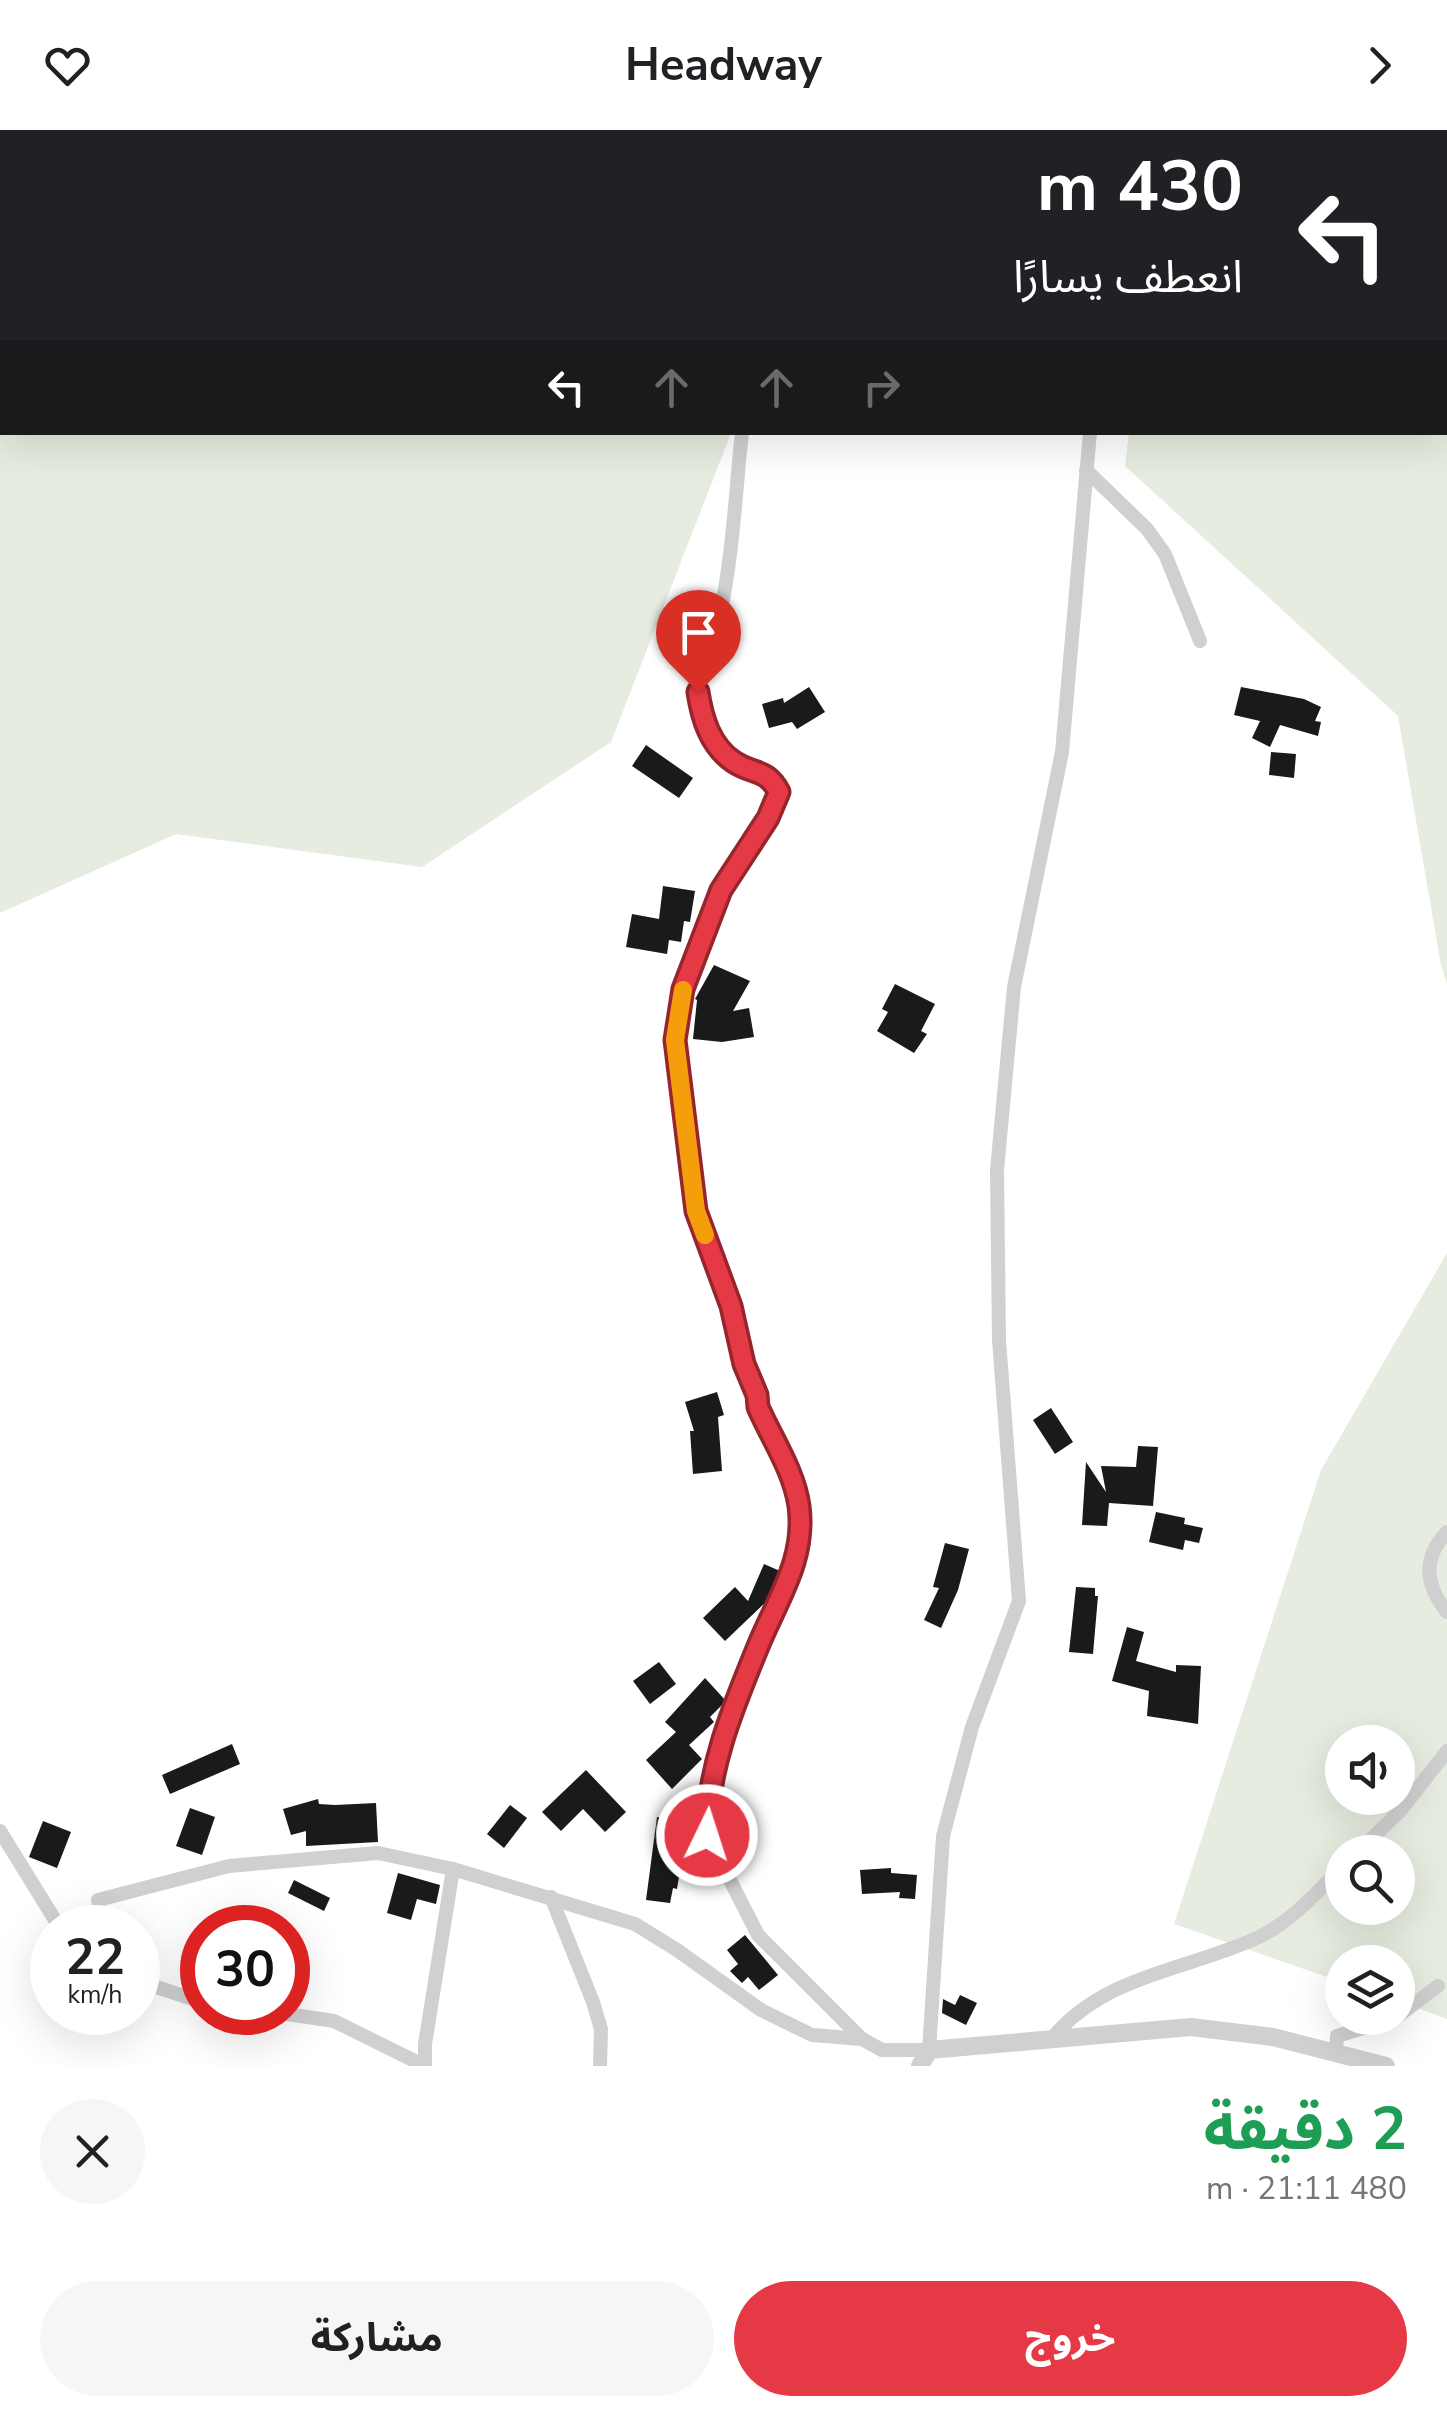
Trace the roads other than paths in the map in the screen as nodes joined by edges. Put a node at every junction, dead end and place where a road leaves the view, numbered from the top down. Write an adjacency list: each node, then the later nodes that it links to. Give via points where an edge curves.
1 (742, 435): 20 (street, via 724,595 698,692 713,742 734,762 771,777 779,792 721,890 683,989 675,1040 696,1211 758,1407 792,1480 800,1547 726,1730 707,1798 707,1835 758,1935)
2 (1090, 435): 3 (street)
3 (1086, 470): 4 (street, via 1165,554); 22 (street, via 1062,752 1014,987 997,1170 999,1340 1019,1601 972,1727 943,1836)
4 (1200, 641)
5 (1447, 1532): 6 (street, via 1432,1552 1428,1576)
6 (1447, 1612)
7 (1447, 1751): 9 (street)
8 (0, 1831): 13 (street)
9 (1375, 1835)
10 (452, 1869): 12 (street); 14 (street, via 378,1853 229,1866); 23 (street)
11 (1325, 1884): 19 (street, via 1272,1930 1091,2001 1053,2037)
12 (551, 1897): 20 (street, via 635,1924 761,2010 812,2036); 24 (street, via 601,2029)
13 (46, 1905)
14 (99, 1905)
15 (1438, 1986): 16 (street)
16 (1415, 2003)
17 (310, 2017): 23 (street, via 334,2021)
18 (1340, 2035): 21 (street)
19 (1076, 2038): 21 (street, via 1191,2028 1273,2037); 22 (street)
20 (862, 2039): 22 (street)
21 (1336, 2053): 25 (street)
22 (924, 2058)
23 (425, 2066)
24 (600, 2066)
25 (1386, 2066)

